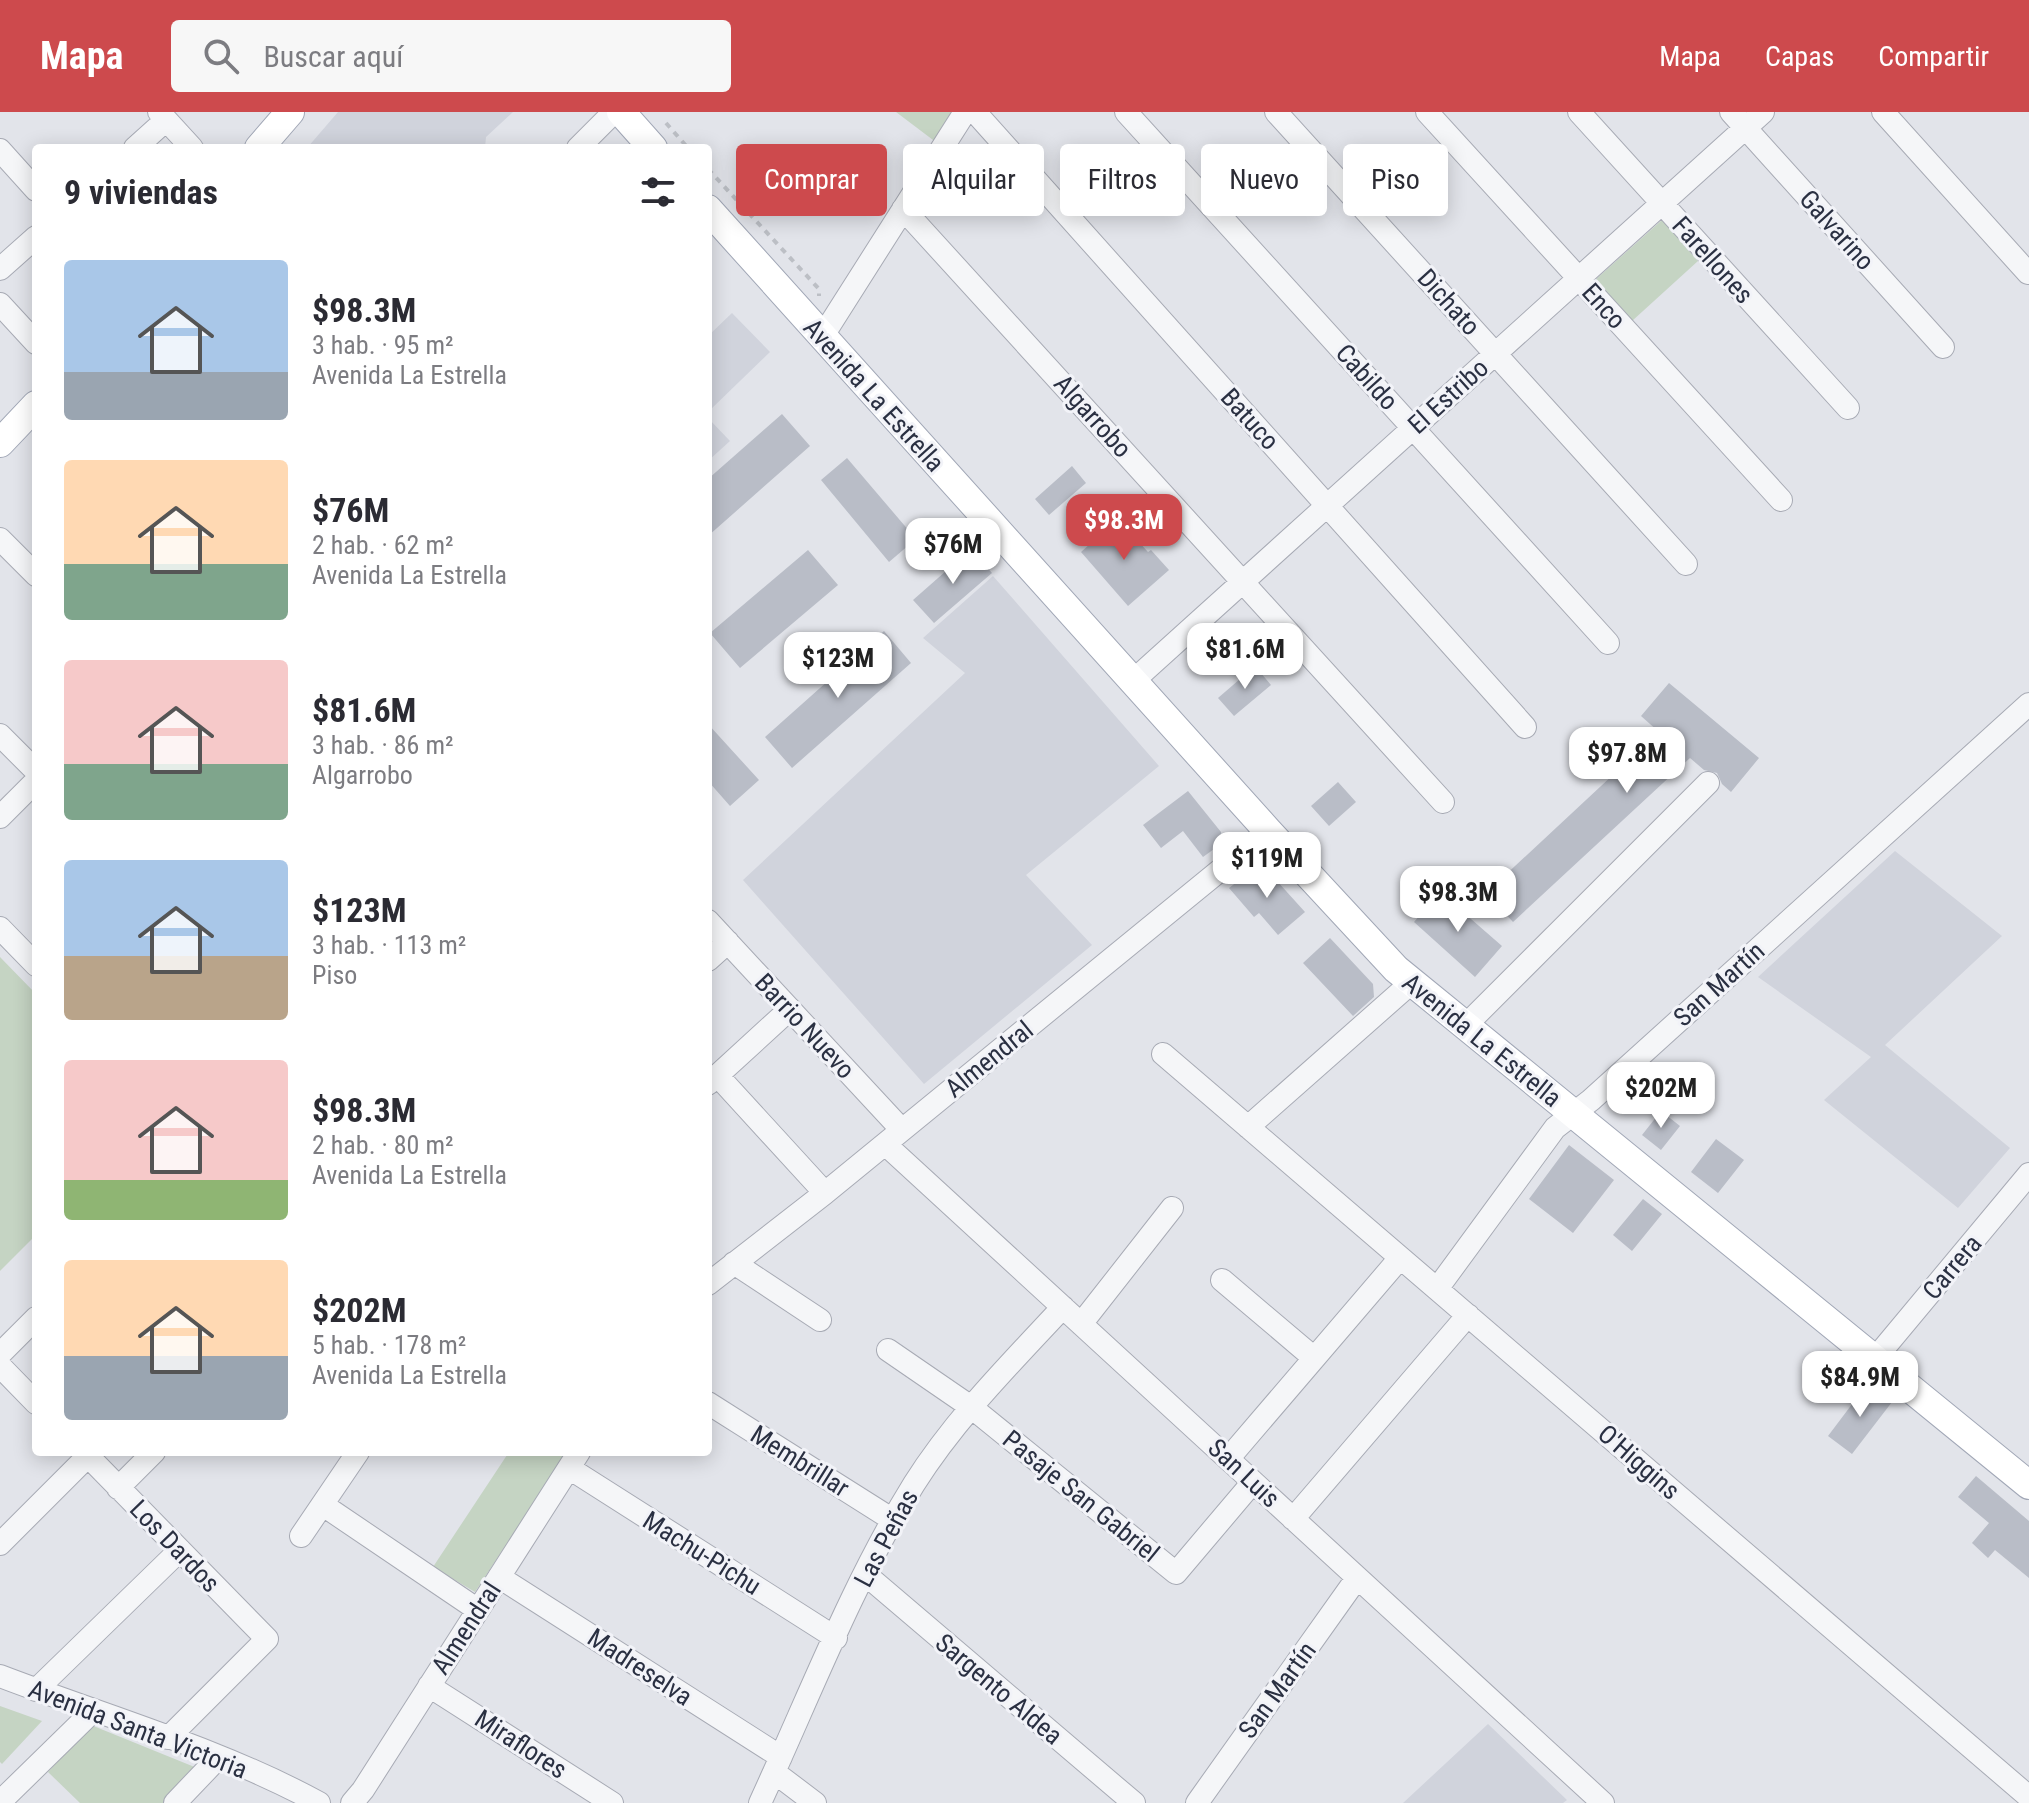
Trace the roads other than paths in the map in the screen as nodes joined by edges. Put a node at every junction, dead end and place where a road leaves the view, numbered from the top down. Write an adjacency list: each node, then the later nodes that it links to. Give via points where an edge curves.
1 (290, 112): 16 (main road)
2 (614, 112): 17 (street)
3 (621, 112): 18 (main road)
4 (965, 112): 19 (street)
5 (975, 112): 40 (street, Batuco)
6 (1126, 112): 37 (street, Cabildo)
7 (1276, 112): 34 (street, Dichato)
8 (1427, 112): 29 (street, Enco)
9 (1579, 112): 22 (street, Farellones)
10 (1763, 112): 13 (street, El Estribo)
11 (1883, 112): 28 (street)
12 (163, 116): 14 (street); 15 (street)
13 (1738, 120): 22 (street, El Estribo); 33 (street, Galvarino)
14 (138, 144)
15 (188, 144)
16 (262, 144)
17 (582, 144)
18 (649, 144)
19 (945, 144)
20 (0, 150): 21 (street)
21 (32, 186)
22 (1662, 203): 29 (street, El Estribo); 35 (street, Farellones)
23 (903, 209): 31 (street)
24 (712, 213): 31 (main road, Avenida La Estrella)
25 (909, 216): 44 (street, Algarrobo)
26 (32, 241): 27 (street)
27 (0, 269)
28 (2028, 273)
29 (1579, 278): 34 (street, El Estribo); 39 (street, Enco)
30 (0, 304): 32 (street)
31 (822, 337): 46 (main road, Avenida La Estrella)
32 (32, 339)
33 (1943, 347)
34 (1495, 354): 37 (street, El Estribo); 42 (street, Dichato)
35 (1848, 408)
36 (32, 409): 38 (main road)
37 (1413, 428): 40 (street, El Estribo); 45 (street, Cabildo)
38 (0, 443)
39 (1781, 500)
40 (1327, 505): 44 (street, El Estribo); 48 (street, Batuco)
41 (0, 539): 43 (street)
42 (1686, 564)
43 (32, 571)
44 (1243, 582): 46 (street, El Estribo); 53 (street, Algarrobo)
45 (1608, 643)
46 (1133, 681): 55 (main road, Avenida La Estrella)
47 (2029, 704): 66 (street, San Martín)
48 (1525, 727)
49 (0, 735): 50 (street)
50 (32, 767)
51 (1708, 783): 63 (street)
52 (32, 785): 54 (street)
53 (1443, 802)
54 (0, 817)
55 (1268, 831): 61 (main road, Avenida La Estrella); 68 (street, Almendral)
56 (712, 925): 58 (street, Barrio Nuevo)
57 (0, 928): 60 (street)
58 (728, 942): 59 (street); 62 (street, Barrio Nuevo)
59 (712, 956)
60 (32, 961)
61 (1411, 983): 63 (main road, Avenida La Estrella); 67 (street)
62 (790, 1009): 65 (street); 68 (street, Barrio Nuevo)
63 (1464, 1027): 66 (main road, Avenida La Estrella)
64 (1163, 1054): 67 (street, O'Higgins)
65 (713, 1080): 70 (street)
66 (1572, 1115): 76 (street, San Martín, via 1555,1128); 85 (main road, Avenida La Estrella)
67 (1248, 1127): 72 (street, O'Higgins)
68 (893, 1137): 70 (street, Almendral); 77 (street, San Luis)
69 (2029, 1174): 85 (street, Carrera)
70 (825, 1193): 73 (street, Almendral)
71 (1172, 1208): 81 (street)
72 (1400, 1258): 76 (street, O'Higgins); 84 (street)
73 (734, 1263): 75 (street, Almendral); 79 (street)
74 (1222, 1280): 84 (street)
75 (712, 1281)
76 (1437, 1289): 78 (street, O'Higgins)
77 (1063, 1307): 81 (street, San Luis); 89 (street, Las Peñas)
78 (1468, 1315): 100 (street); 117 (street, O'Higgins)
79 (820, 1320)
80 (32, 1322): 83 (street)
81 (1081, 1324): 94 (street, San Luis)
82 (888, 1350): 89 (street, Pasaje San Gabriel)
83 (0, 1354)
84 (1314, 1358): 94 (street)
85 (1874, 1360): 97 (main road, Avenida La Estrella)
86 (0, 1366): 87 (street)
87 (32, 1399)
88 (712, 1406): 101 (street, Membrillar)
89 (971, 1407): 96 (street, Pasaje San Gabriel, via 1176,1573); 101 (street, Las Peñas)
90 (84, 1456): 103 (street)
91 (88, 1456): 98 (street, Los Dardos)
92 (150, 1456): 98 (street)
93 (355, 1456): 99 (street)
94 (1228, 1459): 96 (street, San Luis)
95 (574, 1460): 106 (street, Almendral); 109 (street, Machu-Pichu)
96 (1253, 1482): 100 (street, San Luis)
97 (2029, 1485)
98 (118, 1488): 104 (street, Los Dardos)
99 (323, 1505): 102 (street); 108 (street)
100 (1293, 1519): 107 (street, San Luis)
101 (893, 1520): 105 (street, Las Peñas)
102 (301, 1536)
103 (0, 1544)
104 (180, 1550): 112 (street); 114 (street, Los Dardos, via 267,1639)
105 (865, 1574): 109 (street, Las Peñas); 125 (street, Sargento Aldea)
106 (499, 1577): 108 (street, Almendral); 116 (street, Madreselva)
107 (1357, 1578): 126 (street, San Martín); 127 (street, San Luis)
108 (478, 1610): 111 (street, Almendral)
109 (836, 1638): 116 (street, Las Peñas)
110 (0, 1676): 112 (street, Avenida Santa Victoria)
111 (429, 1686): 121 (street, Almendral); 122 (street, Miraflores)
112 (36, 1690): 113 (street, Avenida Santa Victoria)
113 (93, 1711): 114 (street, Avenida Santa Victoria); 118 (street)
114 (168, 1738): 115 (street, Avenida Santa Victoria)
115 (218, 1758): 119 (street); 120 (street, Avenida Santa Victoria)
116 (778, 1765): 123 (street, Las Peñas); 124 (street, Madreselva)
117 (2029, 1797)
118 (0, 1802)
119 (175, 1803)
120 (319, 1803)
121 (352, 1803)
122 (612, 1803)
123 (760, 1803)
124 (815, 1803)
125 (1134, 1803)
126 (1197, 1803)
127 (1603, 1803)

